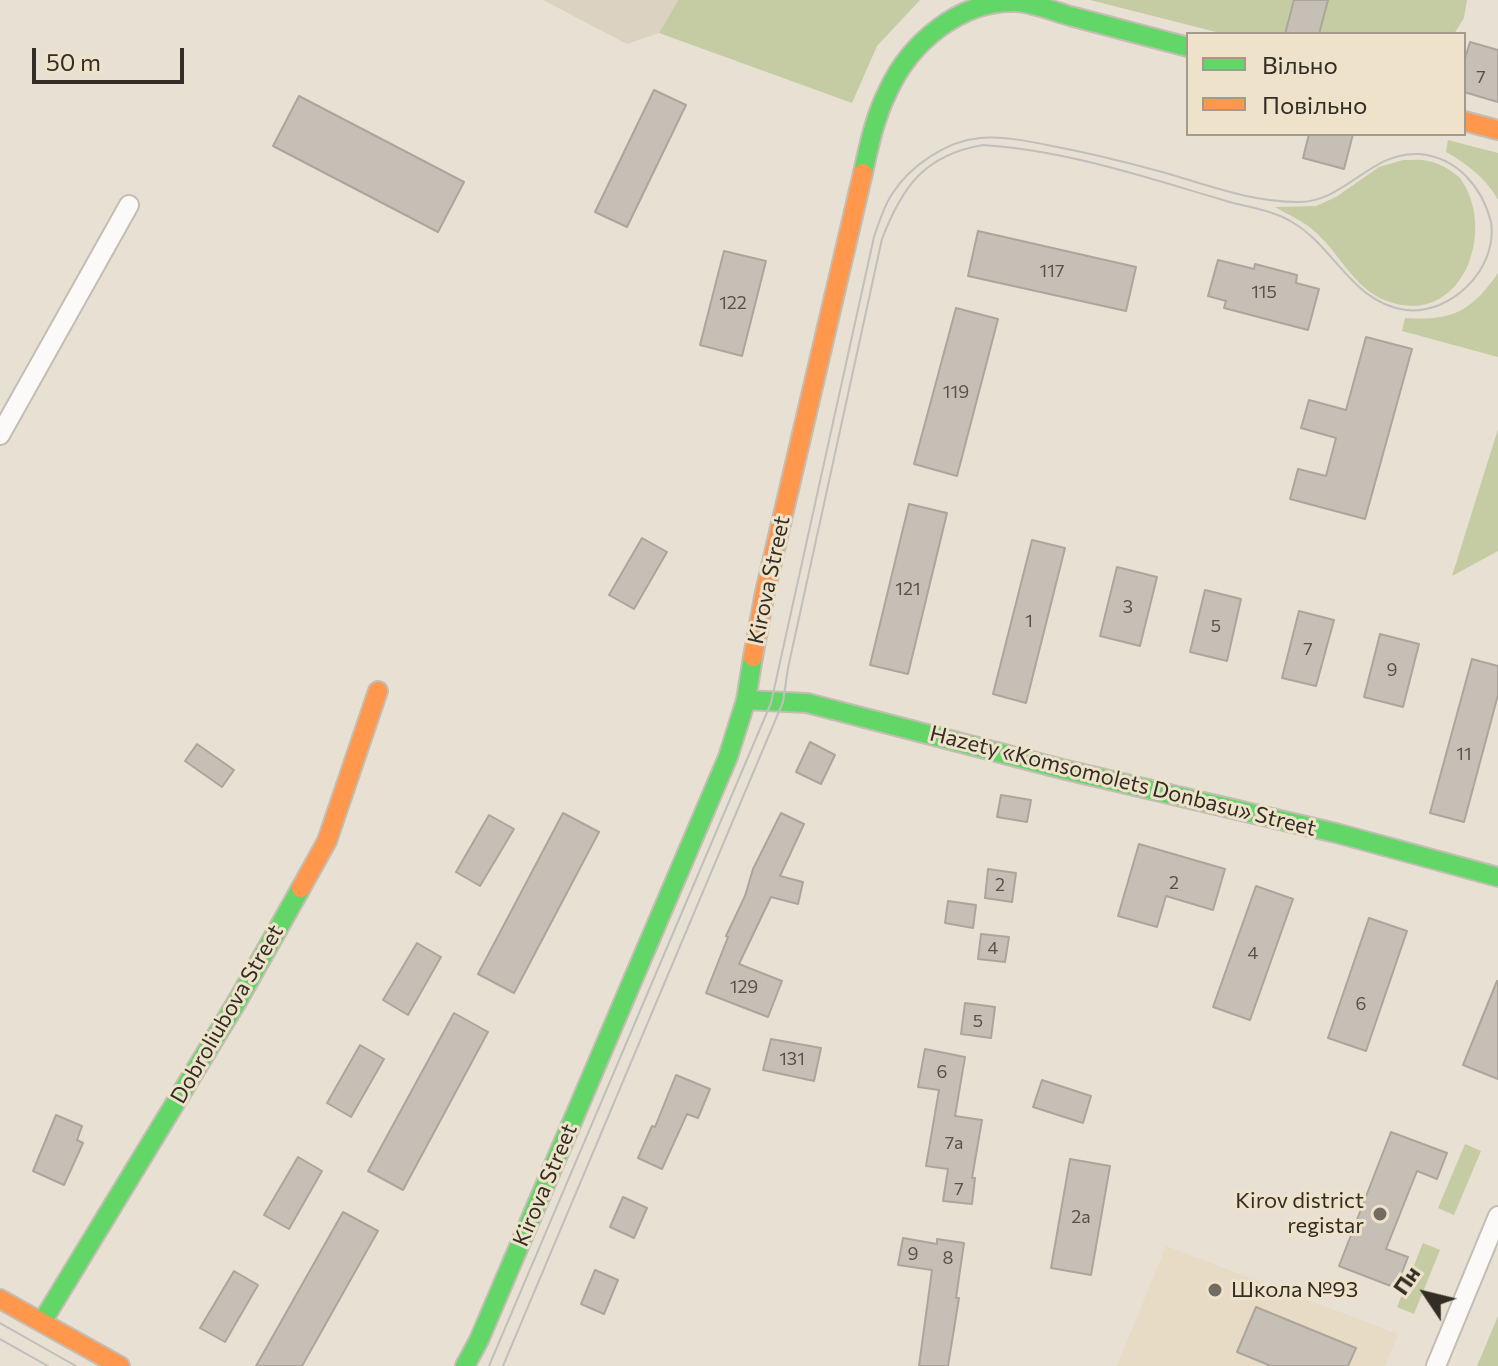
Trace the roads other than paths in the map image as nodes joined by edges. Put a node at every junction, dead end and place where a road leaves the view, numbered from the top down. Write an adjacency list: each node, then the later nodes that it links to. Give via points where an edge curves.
1 (1186, 46): 7 (main road, Kirova Street, via 1018,2 993,3 959,14 925,40 900,69 883,100 870,143 765,592)
2 (1466, 122): 3 (main road)
3 (1498, 130)
4 (129, 205): 5 (street)
5 (0, 435)
6 (378, 691): 11 (main road, Dobroliubova Street, via 327,841 238,1000)
7 (746, 700): 8 (main road, Hazety «Komsomolets Donbasu» Street, via 807,703); 13 (main road, Kirova Street, via 728,757)
8 (1498, 877)
9 (1498, 1216): 14 (street)
10 (0, 1299): 11 (main road)
11 (42, 1322): 12 (main road)
12 (120, 1366)
13 (465, 1366)
14 (1436, 1366)

